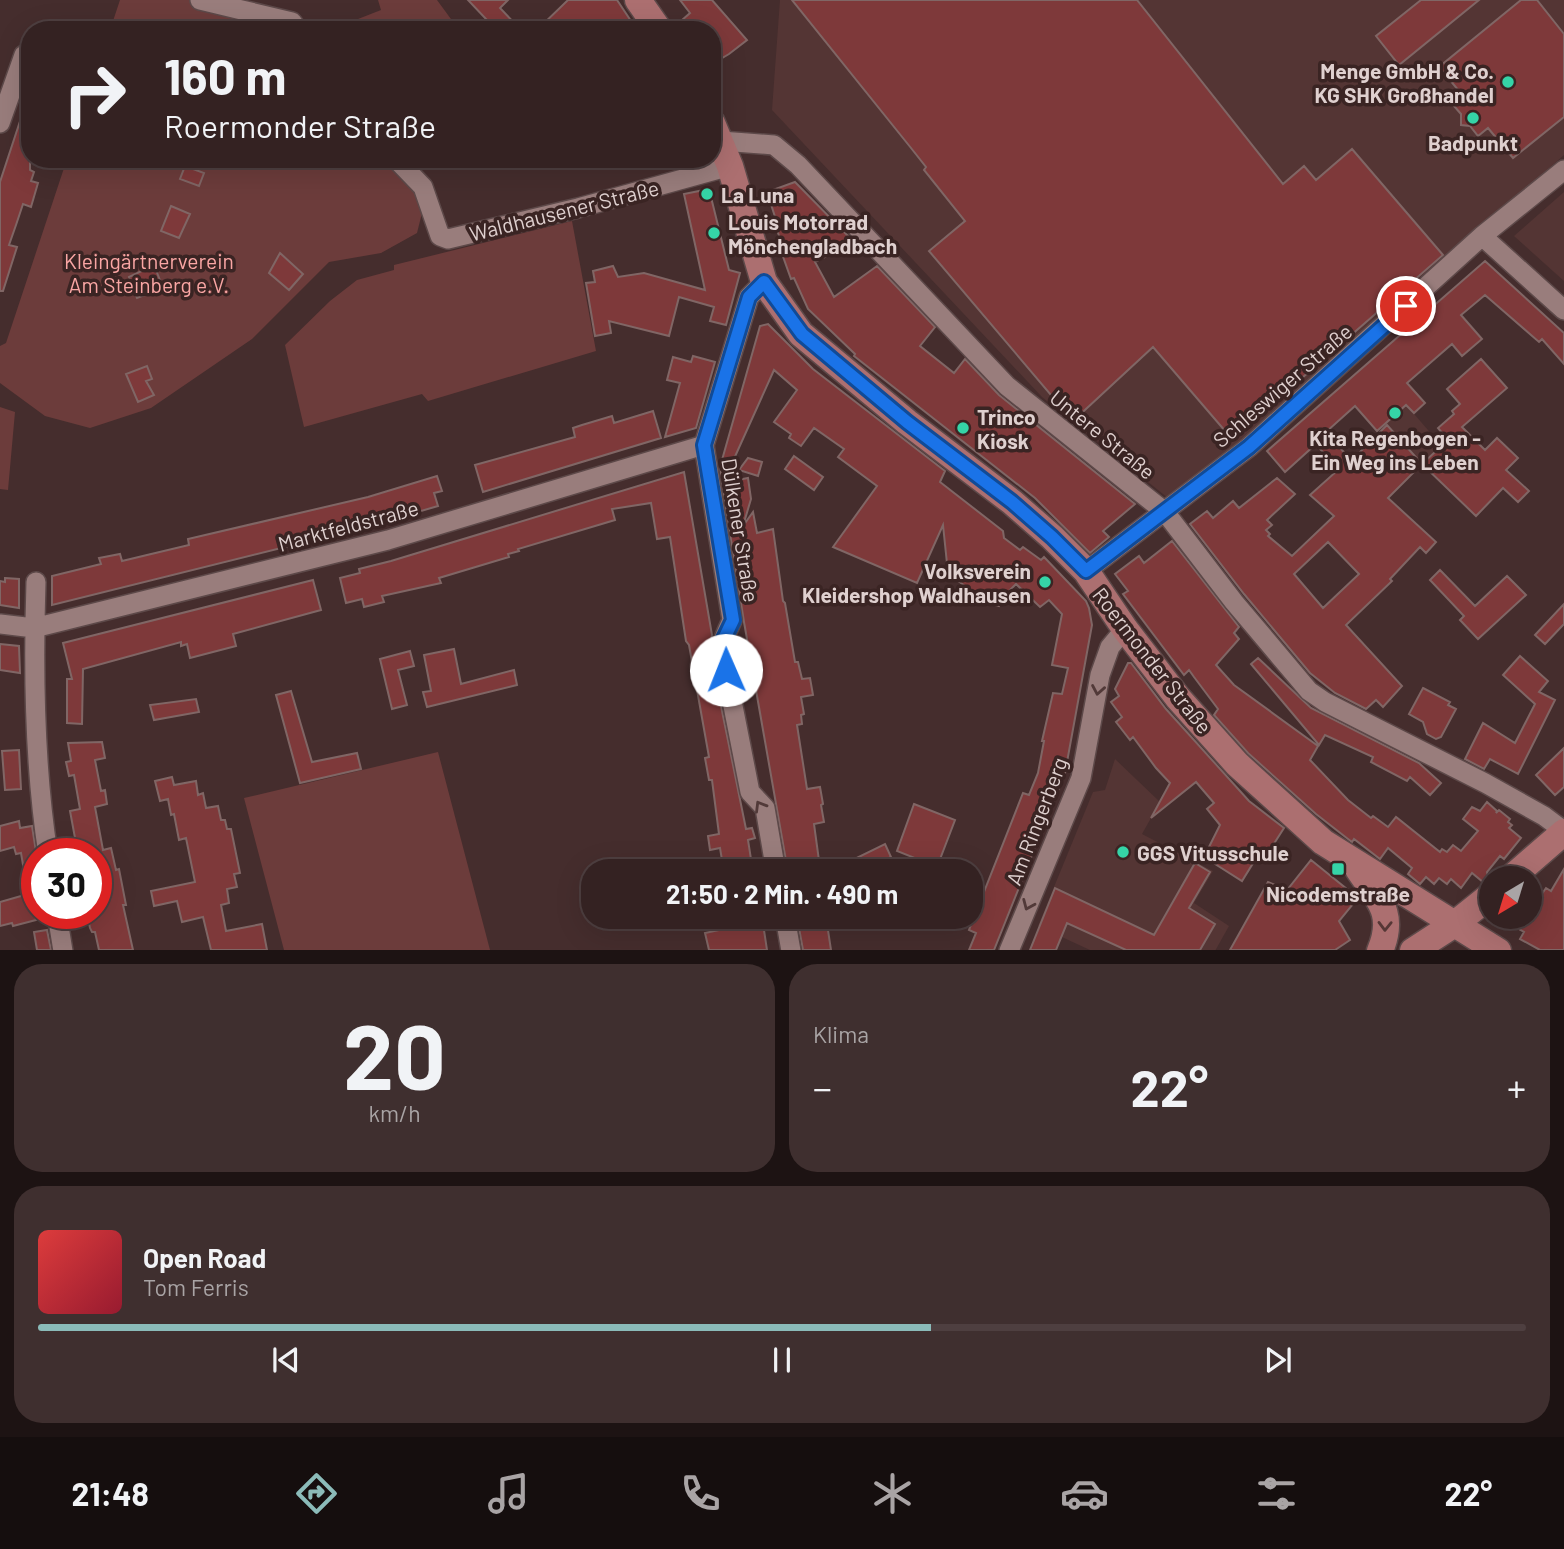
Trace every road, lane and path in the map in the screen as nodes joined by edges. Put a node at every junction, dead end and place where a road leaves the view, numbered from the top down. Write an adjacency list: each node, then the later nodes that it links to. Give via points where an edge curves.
1 (200, 0): 3 (street)
2 (638, 0): 4 (street)
3 (288, 21)
4 (653, 21)
5 (21, 61): 6 (street)
6 (0, 123)
7 (721, 133): 16 (street, Untere Straße, via 774,145 1007,386)
8 (721, 142): 9 (street)
9 (730, 166): 10 (street, Waldhausener Straße, via 449,239 440,236 423,187); 13 (street, Roermonder Straße)
10 (405, 168)
11 (1564, 170): 12 (street, Schleswiger Straße)
12 (1482, 236): 14 (street); 16 (street, Schleswiger Straße, via 1249,447)
13 (764, 282): 15 (street, Dülkener Straße, via 749,297); 17 (street, Roermonder Straße, via 802,334 1012,502)
14 (1564, 310)
15 (704, 445): 20 (street, Marktfeldstraße, via 388,540); 24 (street, Dülkener Straße, one-way to 15, via 765,808 750,792 721,645 733,620)
16 (1165, 512): 17 (street, Schleswiger Straße); 22 (street, Untere Straße, via 1308,691 1497,789)
17 (1086, 571): 21 (street, Roermonder Straße)
18 (36, 582): 20 (street)
19 (0, 624): 20 (street, Marktfeldstraße)
20 (34, 628): 23 (street, via 38,791)
21 (1125, 629): 25 (street, Roermonder Straße, via 1237,764 1324,842); 33 (street, Am Ringerberg, one-way to 33, via 1110,647 1100,675 1081,778)
22 (1564, 831): 26 (street)
23 (45, 838)
24 (774, 859)
25 (1353, 861): 28 (street, Roermonder Straße); 34 (street, one-way to 34, via 1384,907 1388,928)
26 (1525, 866)
27 (1479, 905): 28 (street)
28 (1456, 923): 35 (street); 36 (street, Roermonder Straße)
29 (60, 929): 31 (street)
30 (787, 929): 32 (street)
31 (63, 950)
32 (791, 950)
33 (1009, 950)
34 (1380, 950)
35 (1413, 950)
36 (1498, 950)

